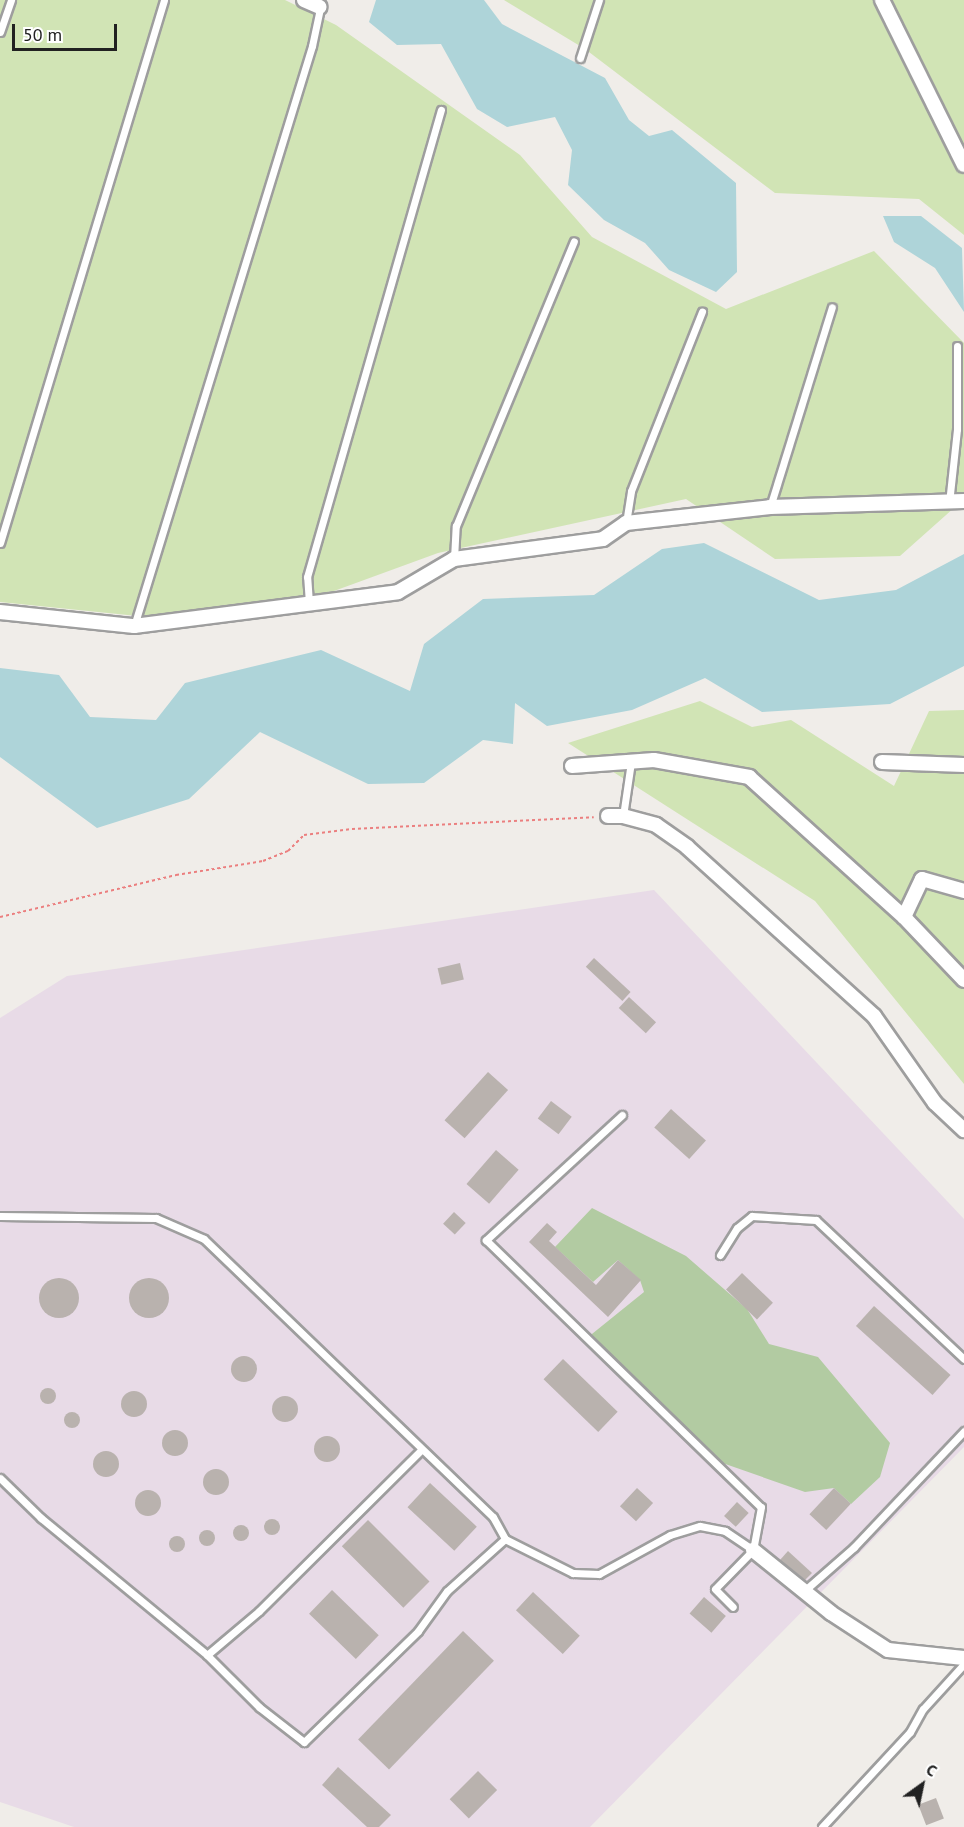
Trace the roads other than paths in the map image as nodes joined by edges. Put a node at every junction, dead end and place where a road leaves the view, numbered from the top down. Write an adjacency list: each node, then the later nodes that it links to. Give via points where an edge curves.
1 (10, 0): 7 (lane)
2 (164, 0): 19 (lane)
3 (304, 0): 6 (street)
4 (599, 0): 8 (lane)
5 (882, 0): 10 (street)
6 (320, 7): 23 (lane, via 312,46)
7 (0, 32)
8 (580, 58)
9 (441, 110): 21 (lane, via 307,577)
10 (964, 165)
11 (574, 241): 20 (lane, via 456,526)
12 (832, 307): 17 (lane)
13 (702, 312): 18 (lane, via 631,491)
14 (957, 346): 16 (lane, via 957,429)
15 (964, 501): 16 (street)
16 (949, 503): 17 (street)
17 (770, 507): 18 (street)
18 (626, 523): 20 (street, via 603,539)
19 (0, 543)
20 (453, 559): 21 (street, via 398,592)
21 (309, 603): 23 (street)
22 (0, 612): 23 (street)
23 (134, 626)
24 (631, 762): 27 (street); 29 (lane); 31 (street, via 654,760 749,777)
25 (882, 762): 26 (street)
26 (964, 765)
27 (572, 766)
28 (608, 816): 29 (street)
29 (623, 816): 34 (street, via 656,825 687,848 874,1016 935,1103)
30 (964, 891): 31 (street, via 922,879)
31 (904, 916): 32 (street)
32 (964, 980)
33 (622, 1115): 42 (lane, via 486,1240 761,1507)
34 (964, 1130)
35 (0, 1216): 39 (lane, via 156,1218 204,1239)
36 (720, 1255): 37 (lane, via 737,1228 753,1216 816,1220)
37 (964, 1359)
38 (964, 1431): 43 (lane, via 854,1547)
39 (421, 1450): 41 (lane, via 493,1517); 45 (lane, via 259,1611)
40 (0, 1478): 45 (lane, via 41,1518)
41 (505, 1539): 42 (lane, via 573,1573 599,1574 670,1535 700,1526 725,1531); 45 (lane, via 447,1591 418,1631 304,1742 259,1707)
42 (753, 1550): 43 (street); 44 (lane, via 715,1589)
43 (804, 1591): 46 (street, via 888,1650)
44 (733, 1607)
45 (207, 1654)
46 (964, 1658)
47 (964, 1664): 48 (lane, via 923,1709 910,1732)
48 (822, 1827)

